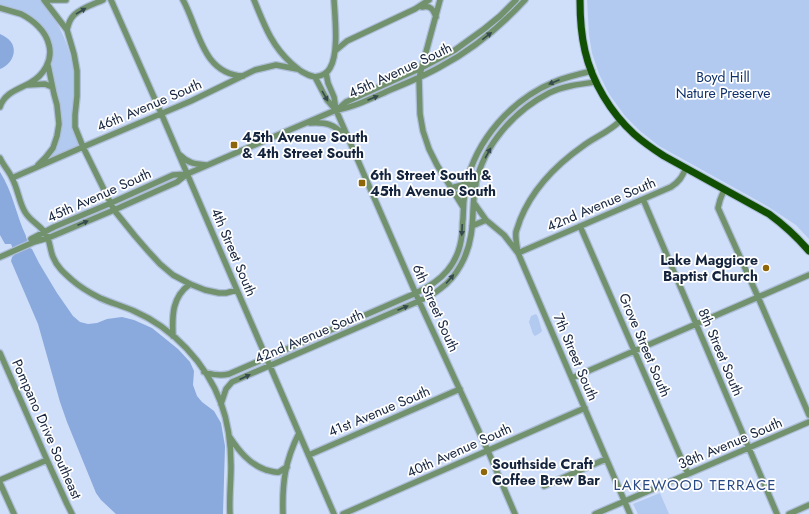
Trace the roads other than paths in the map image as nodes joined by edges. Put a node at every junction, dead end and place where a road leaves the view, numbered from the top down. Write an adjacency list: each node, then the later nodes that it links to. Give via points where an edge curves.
1 (45, 0): 2 (street); 16 (street)
2 (66, 0)
3 (103, 0): 16 (street, one-way to 3, via 74,15)
4 (111, 0): 31 (street, 4th Street South)
5 (183, 0): 23 (street, via 210,59 225,72)
6 (254, 0): 20 (street, via 272,40)
7 (334, 0): 17 (street)
8 (429, 0): 14 (street)
9 (440, 0): 15 (street)
10 (516, 0): 19 (street, 45th Avenue South, via 469,41)
11 (525, 0): 25 (street, 45th Avenue South, one-way to 11, via 474,46)
12 (580, 0): 21 (main road, via 582,38)
13 (0, 8): 18 (street, via 20,14 40,27 49,44)
14 (416, 9): 15 (street, via 429,6); 17 (street, via 347,41)
15 (436, 16): 19 (street)
16 (66, 30): 35 (street, via 76,65 76,127)
17 (335, 52): 22 (street)
18 (48, 65): 27 (street, via 32,82); 28 (street)
19 (421, 68): 25 (street); 30 (street, 45th Avenue South, via 346,102)
20 (297, 69): 23 (street, 46th Avenue South, via 276,65 255,70); 24 (street)
21 (592, 71): 26 (main road); 43 (street, 42nd Avenue South, one-way to 43, via 552,83 512,108 482,145)
22 (326, 73): 24 (street); 30 (street, 6th Street South)
23 (244, 76): 31 (street, 46th Avenue South)
24 (315, 77): 30 (street, 6th Street South, one-way to 30, via 327,100)
25 (419, 78): 30 (street, 45th Avenue South, one-way to 25, via 349,108); 45 (street, via 423,131 437,165)
26 (596, 82): 32 (main road); 44 (street, 42nd Avenue South, one-way to 26, via 489,149 508,124 525,108 549,93 565,87)
27 (24, 86): 28 (street, via 45,84); 29 (street, via 6,97)
28 (52, 87): 39 (street, via 59,114 57,136 53,148)
29 (0, 107)
30 (336, 110): 33 (street, 45th Avenue South); 34 (street, 6th Street South)
31 (161, 113): 35 (street, 46th Avenue South); 36 (street, 4th Street South)
32 (620, 120): 40 (main road, via 647,145); 61 (street, via 564,161 535,192 523,212 516,233)
33 (305, 123): 34 (street, via 332,125); 38 (street, 45th Avenue South)
34 (349, 141): 66 (street, 6th Street South)
35 (83, 146): 39 (street, 46th Avenue South); 48 (street)
36 (178, 153): 38 (street, via 190,162); 41 (street, 4th Street South)
37 (0, 158): 42 (street)
38 (207, 166): 41 (street, 45th Avenue South)
39 (35, 168): 42 (street, 46th Avenue South)
40 (686, 168): 46 (main road); 47 (street, 42nd Avenue South, via 677,183)
41 (187, 174): 48 (street, 45th Avenue South, via 174,175); 51 (street, 45th Avenue South, via 177,182); 65 (street, 4th Street South)
42 (12, 178): 55 (street, via 25,212)
43 (466, 184): 44 (street); 45 (street); 50 (street, 42nd Avenue South)
44 (476, 184): 49 (street, 42nd Avenue South)
45 (451, 188): 50 (street)
46 (724, 190): 59 (main road, via 783,224); 67 (street, via 718,208)
47 (643, 200): 54 (street, 42nd Avenue South); 71 (street, 8th Street South)
48 (112, 203): 51 (street); 55 (street, 45th Avenue South)
49 (474, 203): 52 (street, 7th Street South); 53 (street, 42nd Avenue South)
50 (463, 207): 66 (street, 42nd Avenue South, one-way to 66, via 462,234 456,256 443,276)
51 (114, 210): 56 (street, 45th Avenue South, one-way to 51); 64 (street, via 160,264)
52 (486, 220): 53 (street); 61 (street, 7th Street South, via 504,235)
53 (472, 226): 68 (street, 42nd Avenue South, one-way to 53, via 441,289 452,279 468,249)
54 (580, 226): 61 (street, 42nd Avenue South); 73 (street, Grove Street South)
55 (44, 232): 56 (street); 57 (street, 45th Avenue South)
56 (48, 238): 57 (street, 45th Avenue South); 72 (street, via 57,265 73,281 99,298 147,317)
57 (28, 242): 58 (street)
58 (13, 249): 60 (street); 62 (street)
59 (809, 251)
60 (0, 253)
61 (518, 253): 78 (street, 7th Street South)
62 (0, 257)
63 (809, 275): 67 (street)
64 (190, 284): 65 (street, via 219,293); 72 (street, via 178,297 174,308)
65 (237, 290): 75 (street, 4th Street South)
66 (416, 293): 68 (street, 6th Street South); 69 (street, 42nd Avenue South)
67 (758, 297): 71 (street); 82 (street)
68 (419, 301): 70 (street, 42nd Avenue South, one-way to 68); 79 (street, 6th Street South)
69 (378, 309): 70 (street); 75 (street, 42nd Avenue South)
70 (382, 317): 76 (street, 42nd Avenue South)
71 (696, 324): 73 (street); 86 (street, 8th Street South)
72 (173, 336): 77 (street)
73 (634, 350): 78 (street); 94 (street, Grove Street South)
74 (0, 353): 91 (street, Pompano Drive Southeast)
75 (266, 358): 76 (street, 4th Street South); 77 (street, 42nd Avenue South, via 222,376)
76 (270, 366): 80 (street, 42nd Avenue South, one-way to 76, via 226,388 232,382); 84 (street, 4th Street South)
77 (204, 372): 80 (street)
78 (572, 378): 81 (street, 7th Street South)
79 (460, 389): 87 (street, 6th Street South); 88 (street, 41st Avenue South)
80 (221, 404): 85 (street)
81 (585, 408): 87 (street, 40th Avenue South); 90 (street, 7th Street South)
82 (809, 415)
83 (809, 422): 86 (street, 38th Avenue South)
84 (299, 433): 88 (street, 4th Street South); 92 (street)
85 (228, 434): 89 (street); 89 (street, via 237,448)
86 (749, 448): 94 (street, 38th Avenue South); 109 (street, 8th Street South)
87 (488, 451): 105 (street, 40th Avenue South); 106 (street, 6th Street South)
88 (309, 455): 104 (street, 4th Street South)
89 (238, 459): 93 (street); 102 (street, via 229,504)
90 (606, 459): 97 (street); 98 (street, 7th Street South)
91 (47, 460): 95 (street); 101 (street, Pompano Drive Southeast)
92 (287, 466): 93 (street); 96 (street)
93 (273, 472): 96 (street)
94 (688, 474): 98 (street, 38th Avenue South)
95 (0, 481): 100 (street)
96 (283, 484): 103 (street)
97 (544, 486)
98 (625, 501): 107 (street, 38th Avenue South); 108 (street, 7th Street South)
99 (809, 505): 110 (street)
100 (14, 514)
101 (72, 514)
102 (230, 514)
103 (283, 514)
104 (334, 514)
105 (343, 514)
106 (514, 514)
107 (595, 514)
108 (630, 514)
109 (777, 514)
110 (789, 514)

